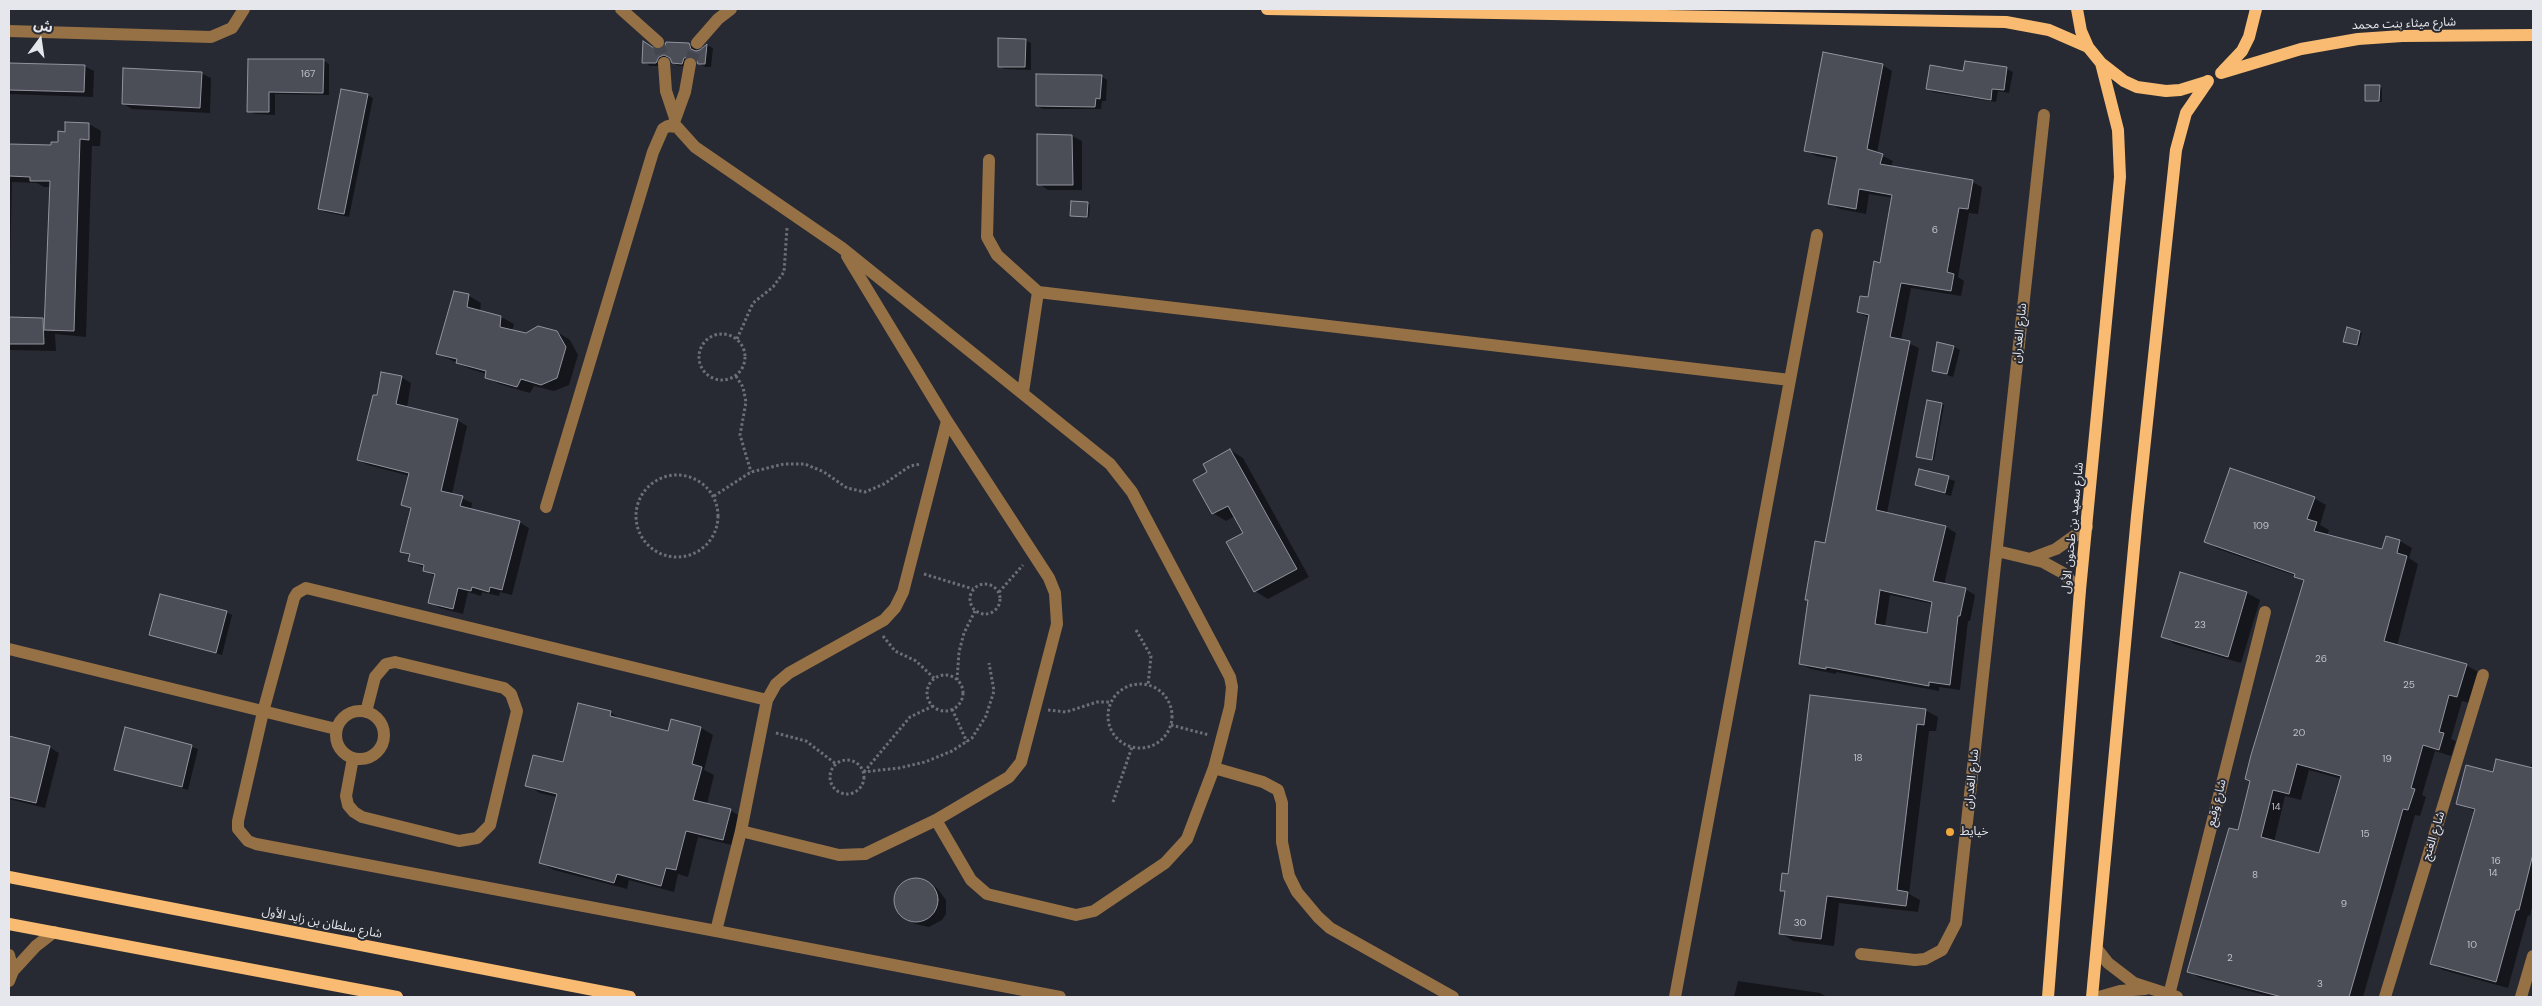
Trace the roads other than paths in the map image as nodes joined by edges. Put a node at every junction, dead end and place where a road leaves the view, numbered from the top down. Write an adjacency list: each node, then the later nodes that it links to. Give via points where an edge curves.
1 (244, 9): 7 (street, via 232,28 211,37)
2 (621, 9): 9 (street)
3 (731, 9): 10 (street, via 718,18)
4 (1268, 9): 11 (main road, via 2006,22 2049,30)
5 (2076, 9): 11 (main road)
6 (2256, 9): 15 (main road, via 2245,44)
7 (9, 31)
8 (2533, 35): 15 (main road, شارع ميثاء بنت محمد, via 2358,39 2301,49)
9 (658, 42)
10 (697, 43)
11 (2088, 47): 14 (main road)
12 (664, 63): 18 (street, via 666,91)
13 (690, 64): 18 (street, via 685,92)
14 (2101, 64): 16 (main road, via 2124,81 2151,90 2180,90); 27 (main road, شارع سعيد بن طحنون الأول, via 2118,130 2120,177)
15 (2221, 73): 16 (main road)
16 (2208, 81): 46 (main road, via 2186,113 2176,150 2137,516)
17 (2044, 115): 28 (street, شارع الغدران)
18 (674, 122): 21 (street, via 695,148); 26 (street, via 663,129 653,152)
19 (989, 160): 22 (street, via 987,236 997,255)
20 (1816, 235): 23 (street)
21 (842, 248): 24 (street); 25 (street)
22 (1038, 292): 23 (street); 24 (street)
23 (1790, 380): 58 (street)
24 (1024, 392): 39 (street, via 1110,464 1132,492 1230,677 1232,697)
25 (947, 421): 34 (street, via 903,592 895,608 884,620 790,673 776,684); 40 (street, via 1049,578 1058,608 1057,624 1022,762 1009,777)
26 (546, 507)
27 (2087, 527): 29 (street, via 2056,549); 30 (main road, شارع سعيد بن طحنون الأول)
28 (1997, 551): 29 (street); 47 (street, شارع الغدران, via 1956,922 1942,950 1925,958 1915,960)
29 (2032, 558): 30 (street, via 2063,573)
30 (2080, 590): 59 (main road, شارع سعيد بن طحنون الأول)
31 (2265, 612): 53 (street, شارع وَقيع)
32 (9, 649): 35 (street)
33 (2483, 676): 62 (street, شارع الغنج)
34 (766, 700): 35 (street, via 306,588 294,598); 41 (street)
35 (263, 712): 37 (street); 44 (street, via 238,821 241,836 248,841)
36 (366, 712): 37 (street, via 344,716); 38 (street, via 380,722 384,738 382,746 370,757); 38 (street, via 375,677 386,664 395,662 504,688 511,694 517,711 490,825 477,838 459,840 362,817 354,812 346,796)
37 (336, 729): 38 (street, via 341,750)
38 (353, 758)
39 (1214, 768): 40 (street, via 1192,829 1181,848 1164,863 1085,914 993,896 981,890); 57 (street, via 1263,782 1278,790 1282,803 1282,842 1289,876 1297,892 1318,917 1353,941)
40 (936, 820): 41 (street, via 856,856 839,855)
41 (741, 831): 44 (street)
42 (9, 878): 55 (main road, شارع سلطان بن زايد الأول)
43 (9, 924): 45 (main road)
44 (716, 931): 56 (street)
45 (54, 932): 51 (street, via 32,950); 54 (main road)
46 (2097, 949): 52 (street, via 2120,974); 60 (main road)
47 (1861, 954)
48 (9, 955): 51 (street)
49 (2533, 956): 50 (street)
50 (2531, 975): 63 (street)
51 (11, 976)
52 (2150, 989): 53 (street); 61 (street, via 2120,991)
53 (2173, 996)
54 (397, 997)
55 (630, 997)
56 (1060, 997)
57 (1453, 997)
58 (1676, 997)
59 (2048, 997)
60 (2092, 997)
61 (2099, 997)
62 (2384, 997)
63 (2521, 997)

